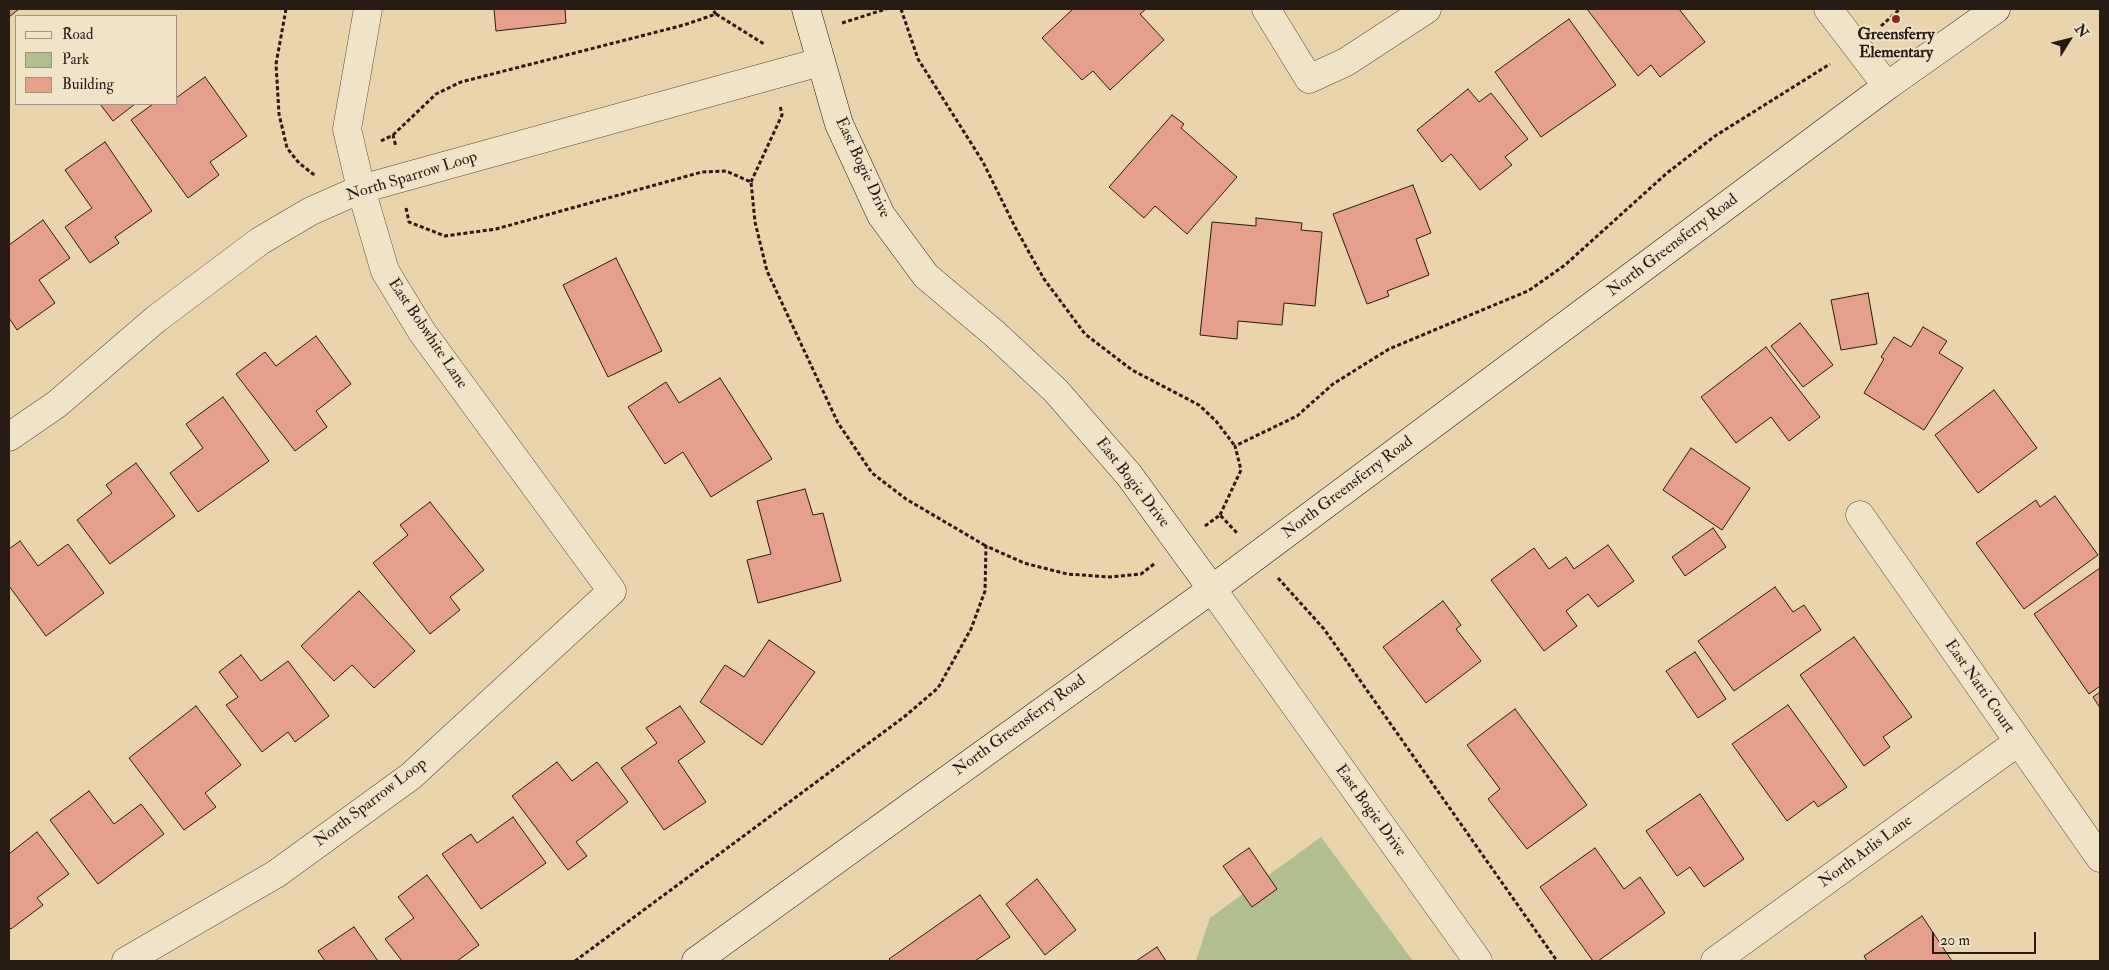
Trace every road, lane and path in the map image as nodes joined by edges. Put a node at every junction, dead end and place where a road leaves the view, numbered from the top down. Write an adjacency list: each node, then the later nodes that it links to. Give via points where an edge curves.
1 (286, 9): 18 (path, via 276,64 279,114 287,148)
2 (368, 9): 19 (street, East Bobwhite Lane, via 346,130)
3 (712, 9): 11 (path)
4 (806, 9): 14 (street, East Bogie Drive)
5 (901, 9): 22 (path, via 918,59 983,162 1044,279 1085,334 1132,370 1198,405 1216,421)
6 (1266, 9): 7 (street, via 1308,78 1346,62)
7 (1426, 9)
8 (1828, 9): 16 (street)
9 (1900, 9): 12 (path)
10 (1996, 9): 16 (street, North Greensferry Road)
11 (716, 14): 13 (path); 17 (path, via 461,82 436,94)
12 (1892, 18)
13 (767, 46)
14 (820, 62): 19 (street, North Sparrow Loop); 27 (street, East Bogie Drive, via 840,124 882,215 926,276 1056,391 1129,474)
15 (1822, 70): 22 (path, via 1708,141 1667,173 1565,265 1528,291 1389,349 1332,384 1297,416)
16 (1887, 86): 27 (street, North Greensferry Road)
17 (394, 135)
18 (313, 174)
19 (360, 189): 21 (street, North Sparrow Loop, via 311,211 260,241 156,319 57,404); 28 (street, East Bobwhite Lane, via 384,271 417,324)
20 (409, 222): 25 (path, via 445,236 496,229 702,172 726,171 751,182 755,222 767,271 838,423 872,473 906,499)
21 (9, 437)
22 (1235, 446): 23 (path, via 1241,470)
23 (1220, 515)
24 (1860, 515): 30 (street, East Natti Court)
25 (986, 546): 26 (path, via 1024,563 1067,574 1110,577); 33 (path, via 985,591 972,629 938,688 904,717)
26 (1141, 574)
27 (1212, 589): 34 (street, North Greensferry Road); 35 (street, East Bogie Drive)
28 (612, 591): 32 (street, North Sparrow Loop, via 411,776 276,874)
29 (1324, 629): 36 (path)
30 (2018, 742): 31 (street, East Natti Court); 37 (street, North Arlis Lane)
31 (2100, 858)
32 (126, 961)
33 (575, 961)
34 (696, 961)
35 (1478, 961)
36 (1557, 961)
37 (1715, 961)

